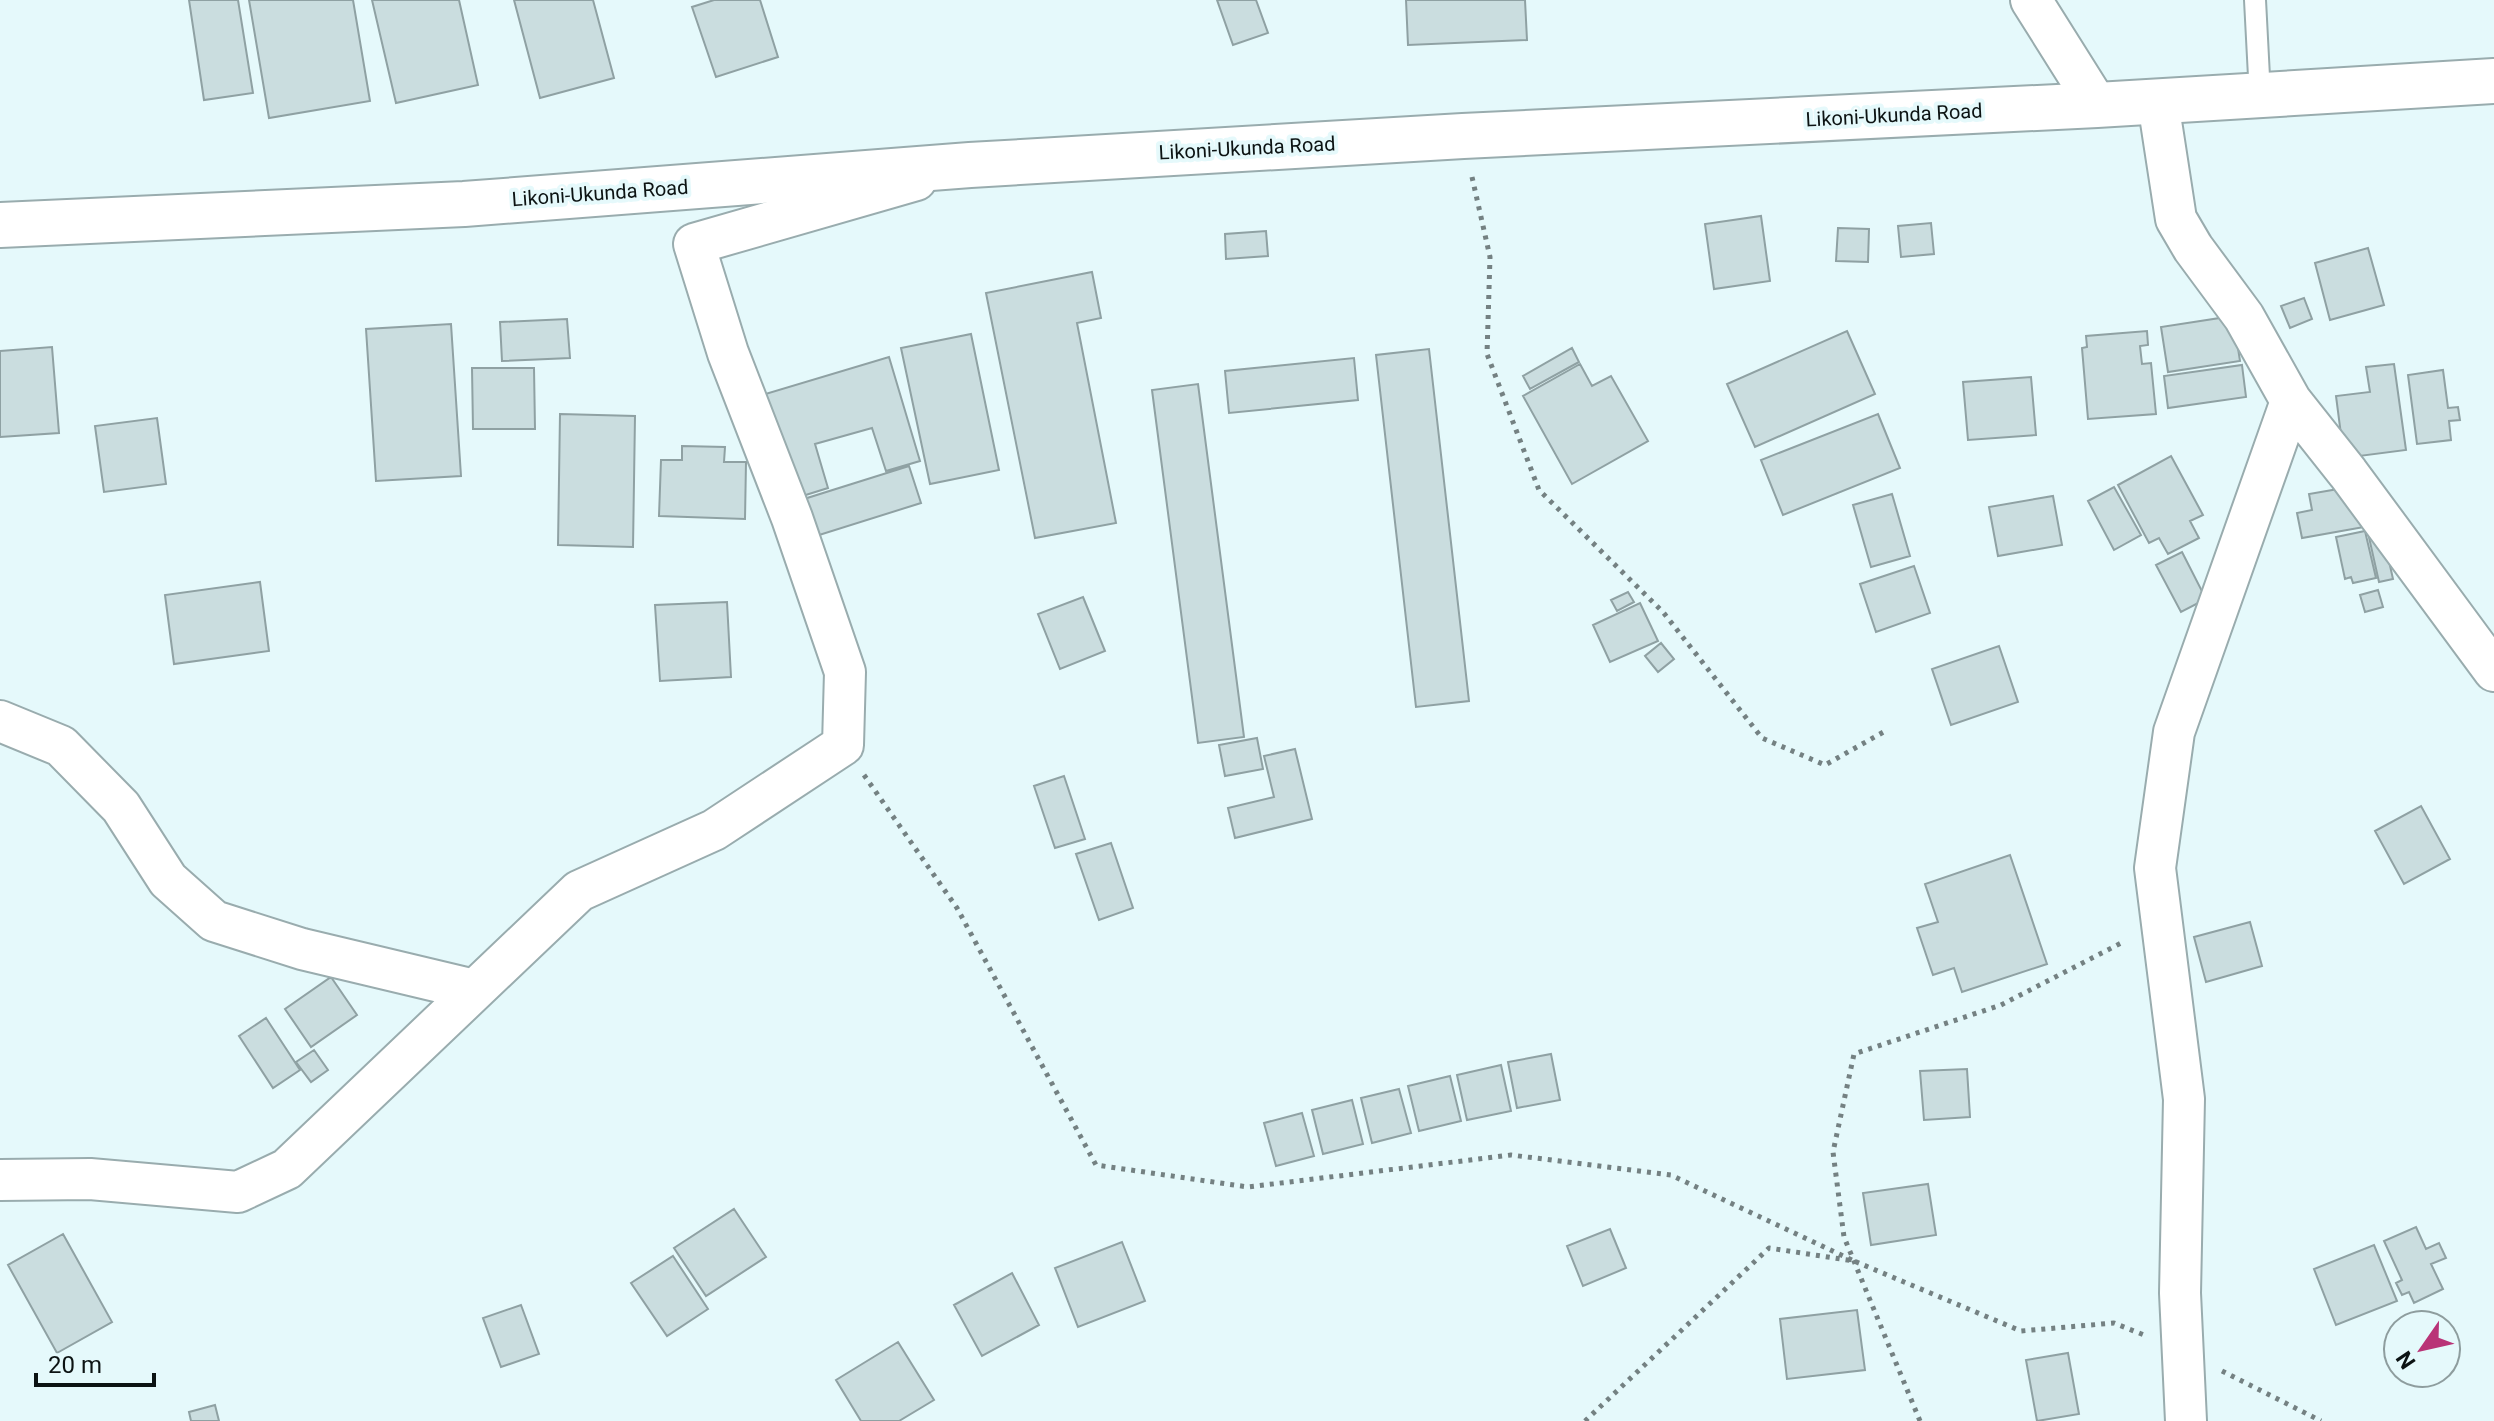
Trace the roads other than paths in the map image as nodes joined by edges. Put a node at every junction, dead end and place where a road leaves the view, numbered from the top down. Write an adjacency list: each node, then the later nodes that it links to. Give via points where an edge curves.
1 (2031, 0): 6 (street)
2 (2255, 0): 4 (lane)
3 (2494, 81): 4 (highway, Likoni-Ukunda Road)
4 (2260, 96): 5 (highway, Likoni-Ukunda Road)
5 (2158, 102): 6 (highway, Likoni-Ukunda Road); 9 (street, via 2176,219 2244,317)
6 (2097, 105): 7 (highway, Likoni-Ukunda Road)
7 (970, 165): 8 (highway, Likoni-Ukunda Road, via 464,204); 12 (street, via 694,244 728,353 845,672 843,745 714,830 579,891)
8 (0, 225)
9 (2291, 401): 10 (street); 14 (street, via 2174,732 2155,868 2184,1099 2180,1293)
10 (2494, 671)
11 (0, 721): 12 (street, via 61,746 121,807 168,880 214,921 302,949)
12 (474, 990): 13 (street, via 287,1169 238,1192 90,1179)
13 (0, 1180)
14 (2186, 1421)

